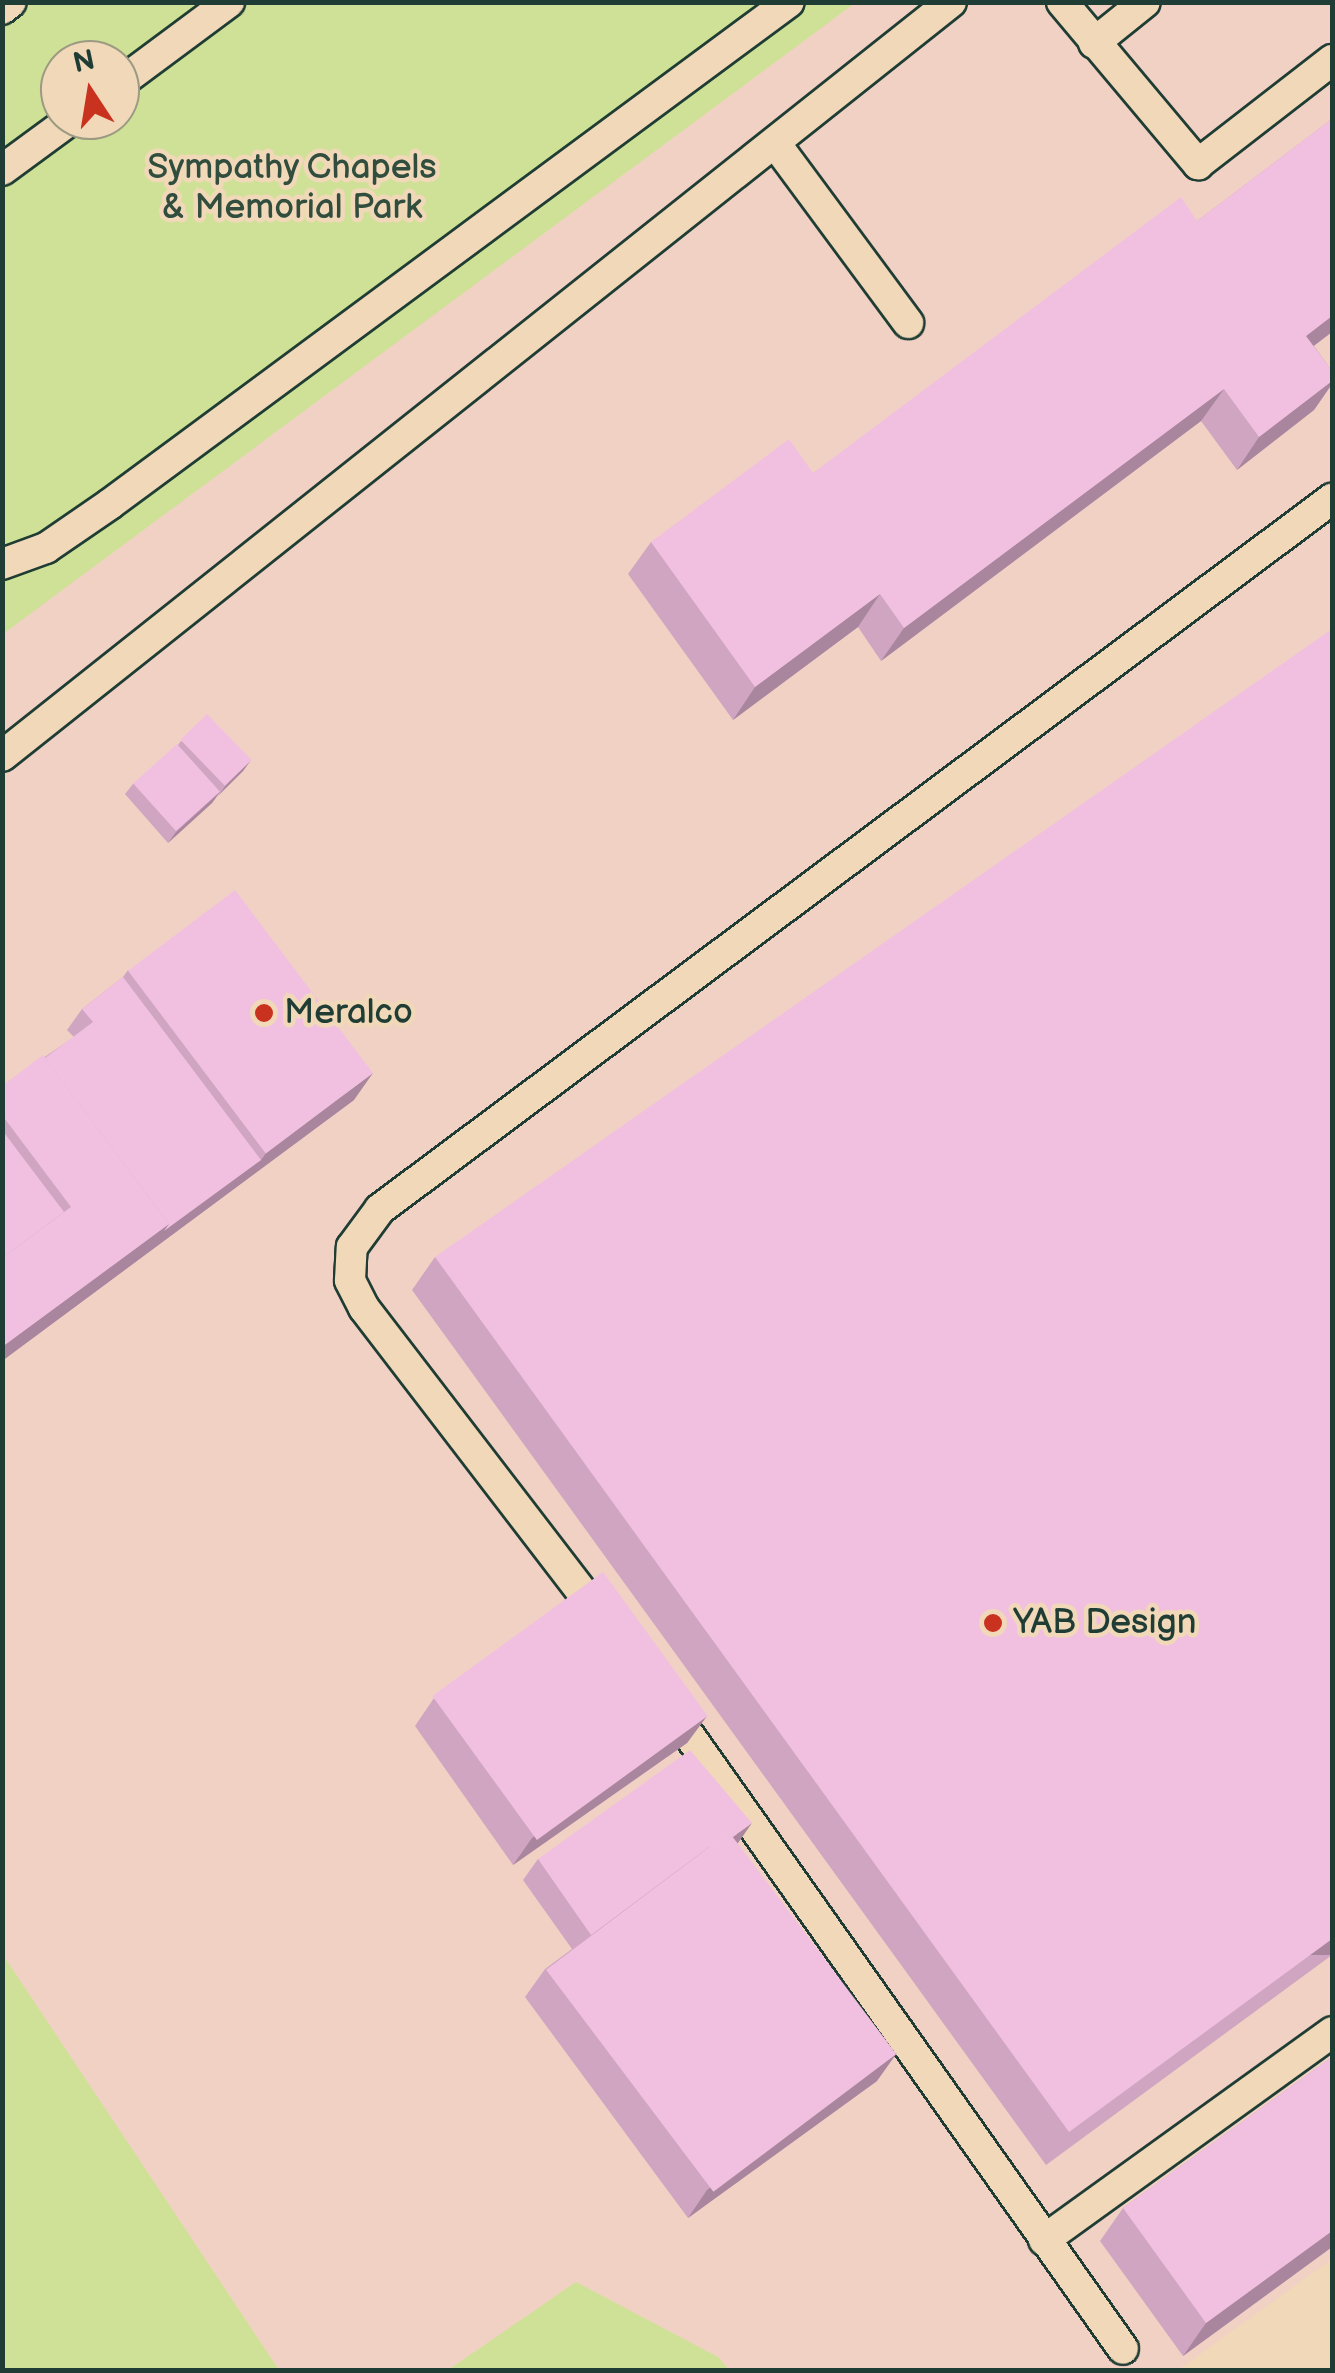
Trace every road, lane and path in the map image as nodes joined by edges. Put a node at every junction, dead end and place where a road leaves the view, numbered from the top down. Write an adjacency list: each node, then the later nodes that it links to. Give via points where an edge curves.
1 (12, 2): 7 (lane)
2 (228, 2): 10 (lane)
3 (789, 2): 16 (lane, via 110,504 46,548)
4 (950, 2): 12 (lane)
5 (1062, 2): 8 (lane)
6 (1145, 2): 8 (lane)
7 (2, 9)
8 (1094, 43): 9 (lane, via 1198,164)
9 (1332, 60)
10 (140, 68)
11 (43, 140): 13 (lane)
12 (775, 143): 14 (lane); 17 (lane)
13 (2, 170)
14 (908, 323)
15 (1332, 499): 18 (lane, via 380,1210 352,1246 350,1280 364,1308)
16 (2, 564)
17 (2, 756)
18 (628, 1651)
19 (651, 1682): 21 (lane)
20 (1332, 2032): 21 (lane)
21 (1044, 2240): 22 (lane)
22 (1123, 2349)

